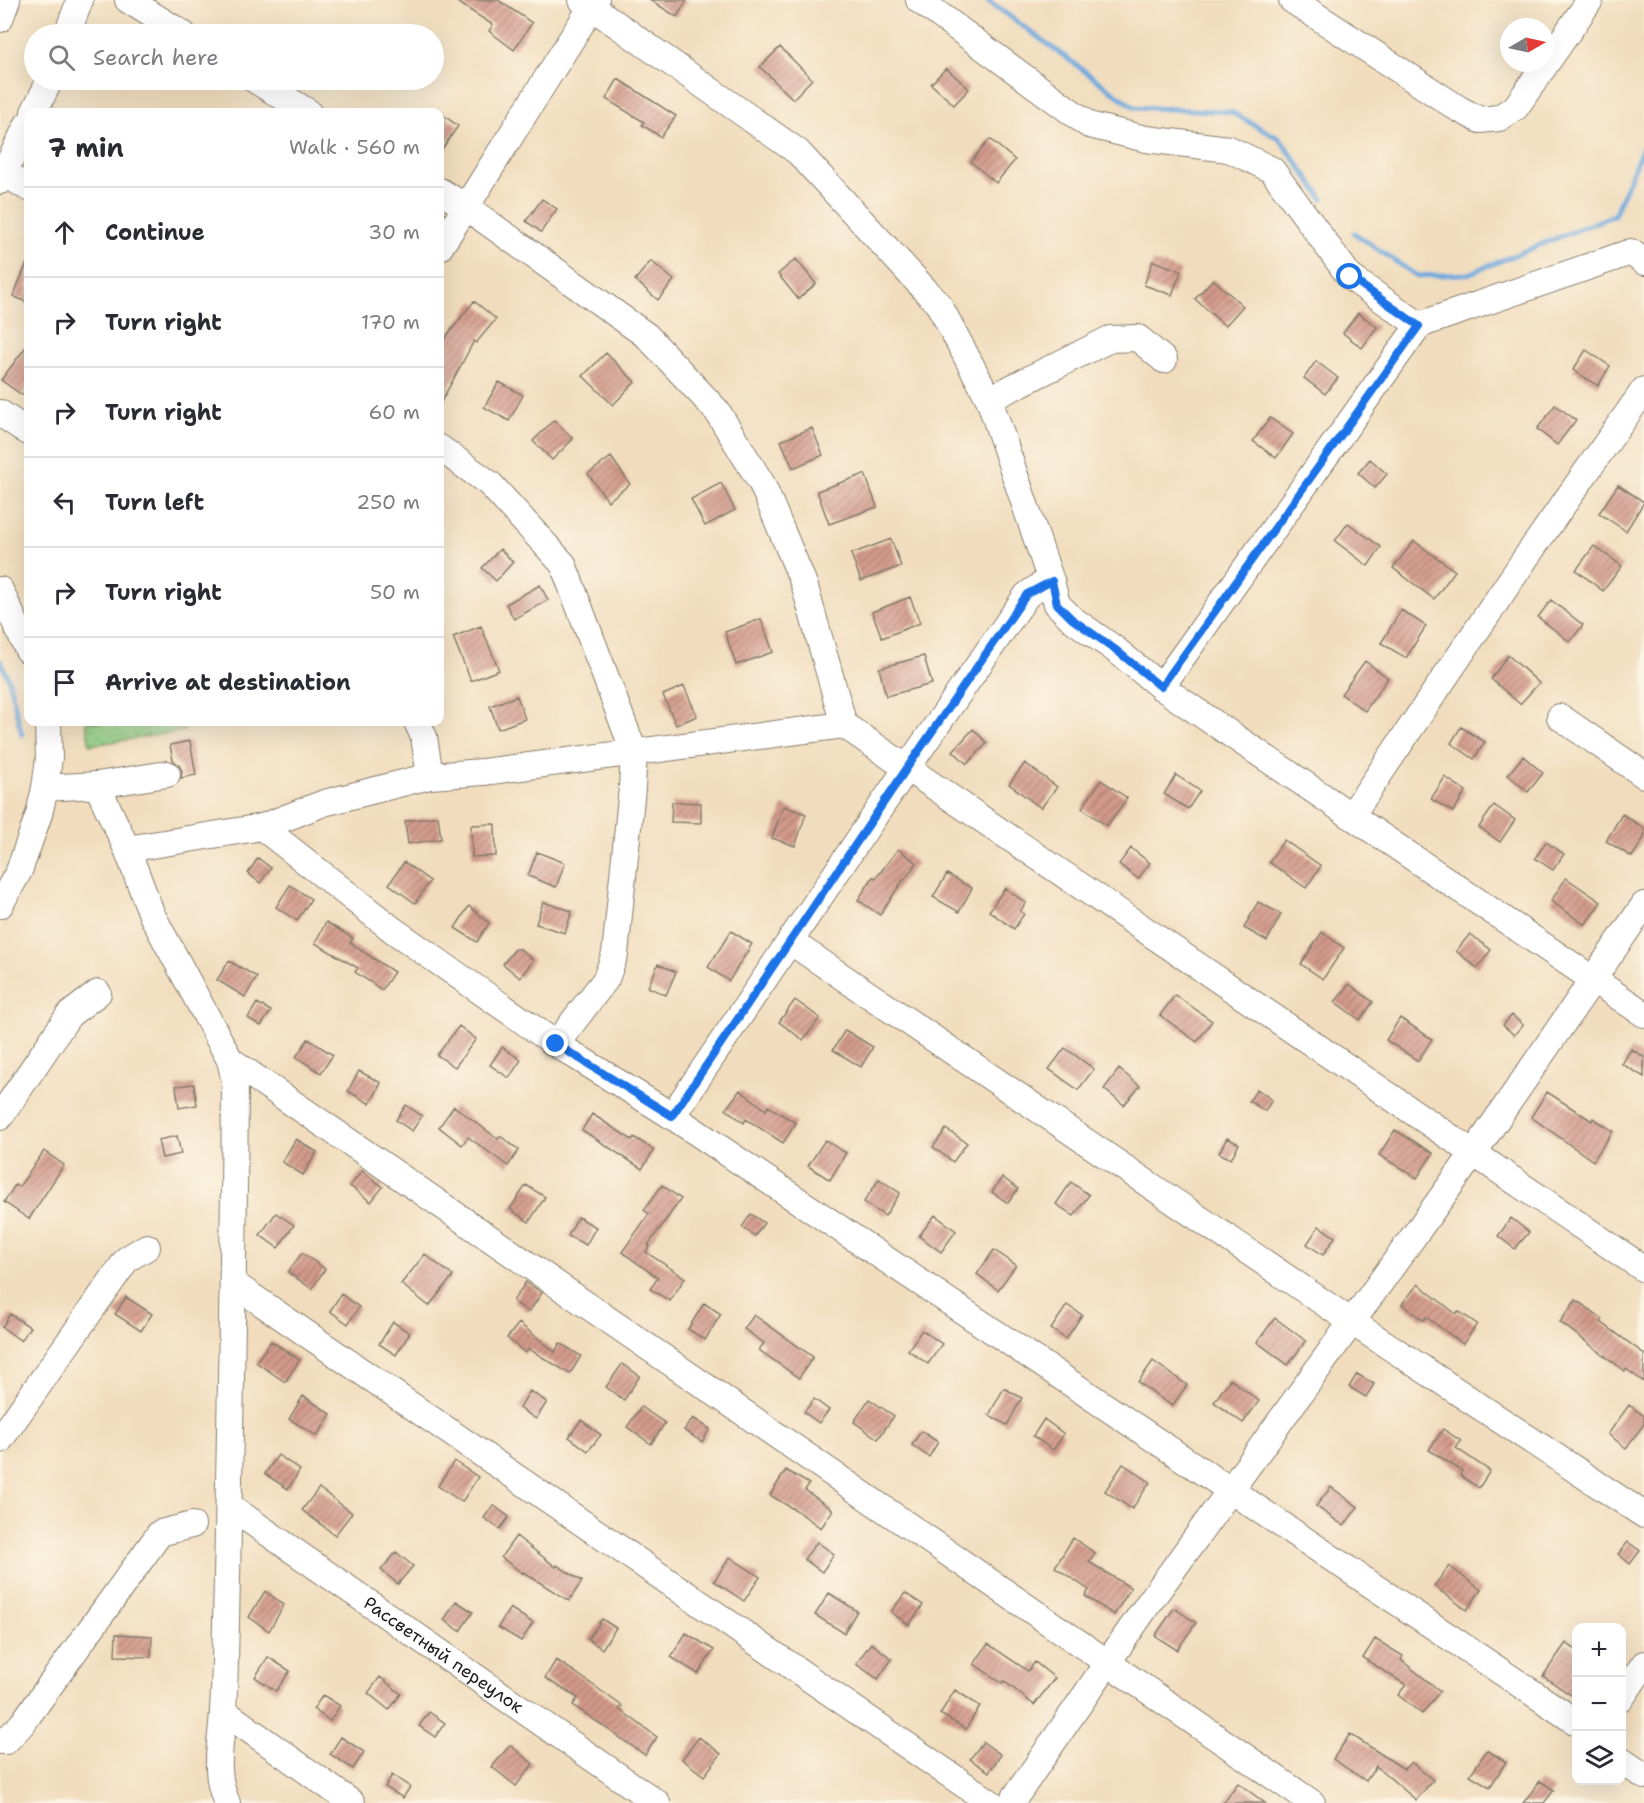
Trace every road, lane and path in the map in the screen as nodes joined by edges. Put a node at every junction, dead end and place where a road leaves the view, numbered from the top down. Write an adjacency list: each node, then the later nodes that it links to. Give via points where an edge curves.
1 (7, 0): 8 (street)
2 (81, 0): 9 (street)
3 (128, 0): 10 (street)
4 (919, 0): 22 (street, via 1089,125 1146,139 1229,149 1272,170 1350,277)
5 (1292, 0): 6 (street, via 1480,120 1499,118 1516,107)
6 (1590, 0)
7 (590, 2): 19 (street); 25 (street, via 798,153 939,305)
8 (0, 19)
9 (71, 24)
10 (167, 24)
11 (45, 90): 13 (street)
12 (272, 90): 14 (street)
13 (36, 108)
14 (301, 108)
15 (24, 132): 16 (street)
16 (2, 177): 17 (street)
17 (24, 186)
18 (444, 193): 19 (street)
19 (466, 207): 20 (street); 34 (street, via 647,336 717,411 762,484 804,584)
20 (444, 241)
21 (1644, 262): 22 (street, via 1631,252)
22 (1419, 326): 32 (street)
23 (1164, 360): 25 (street, via 1138,338 1110,339)
24 (1644, 390): 44 (street)
25 (989, 399): 29 (street)
26 (0, 412): 27 (street)
27 (24, 429)
28 (444, 451): 37 (street, via 490,484 563,564)
29 (1052, 581): 32 (street, via 1057,604 1072,619); 38 (street, via 1027,594)
30 (0, 591): 31 (street)
31 (24, 642)
32 (1161, 687): 44 (street)
33 (1560, 717): 40 (street)
34 (844, 725): 37 (street); 38 (street)
35 (48, 726): 43 (street)
36 (419, 726): 41 (street)
37 (634, 752): 41 (street); 53 (street, via 615,954 606,979)
38 (907, 768): 49 (street); 57 (street)
39 (166, 774): 42 (street)
40 (1644, 775)
41 (430, 776): 45 (street, via 324,803)
42 (98, 785): 43 (street); 46 (street)
43 (45, 788): 47 (street, via 19,871)
44 (1351, 816): 50 (street)
45 (262, 827): 46 (street); 53 (street, via 393,930)
46 (127, 849): 54 (street, via 152,915)
47 (0, 905)
48 (1644, 905): 50 (street)
49 (790, 942): 55 (street); 61 (street)
50 (1593, 980): 52 (street); 57 (street)
51 (98, 993): 56 (street, via 69,1015)
52 (1644, 1014)
53 (556, 1044): 55 (street)
54 (230, 1060): 60 (street, via 235,1082); 67 (street)
55 (672, 1116): 63 (street)
56 (0, 1117)
57 (1473, 1154): 59 (street); 61 (street)
58 (147, 1247): 62 (street, via 127,1259)
59 (1644, 1269)
60 (234, 1284): 64 (street); 78 (street)
61 (1352, 1322): 63 (street); 65 (street)
62 (0, 1440)
63 (1229, 1491): 67 (street); 71 (street)
64 (229, 1506): 70 (street); 77 (street, Рассветный переулок)
65 (1644, 1515)
66 (192, 1525): 72 (street, via 160,1533 22,1724 6,1741)
67 (1108, 1662): 79 (street); 80 (street)
68 (1644, 1664): 69 (street)
69 (1626, 1691)
70 (223, 1711): 75 (street, via 218,1762 220,1788); 76 (street)
71 (1572, 1719)
72 (0, 1741)
73 (1626, 1764): 74 (street)
74 (1644, 1776)
75 (227, 1803)
76 (352, 1803)
77 (657, 1803)
78 (991, 1803)
79 (1011, 1803)
80 (1312, 1803)

